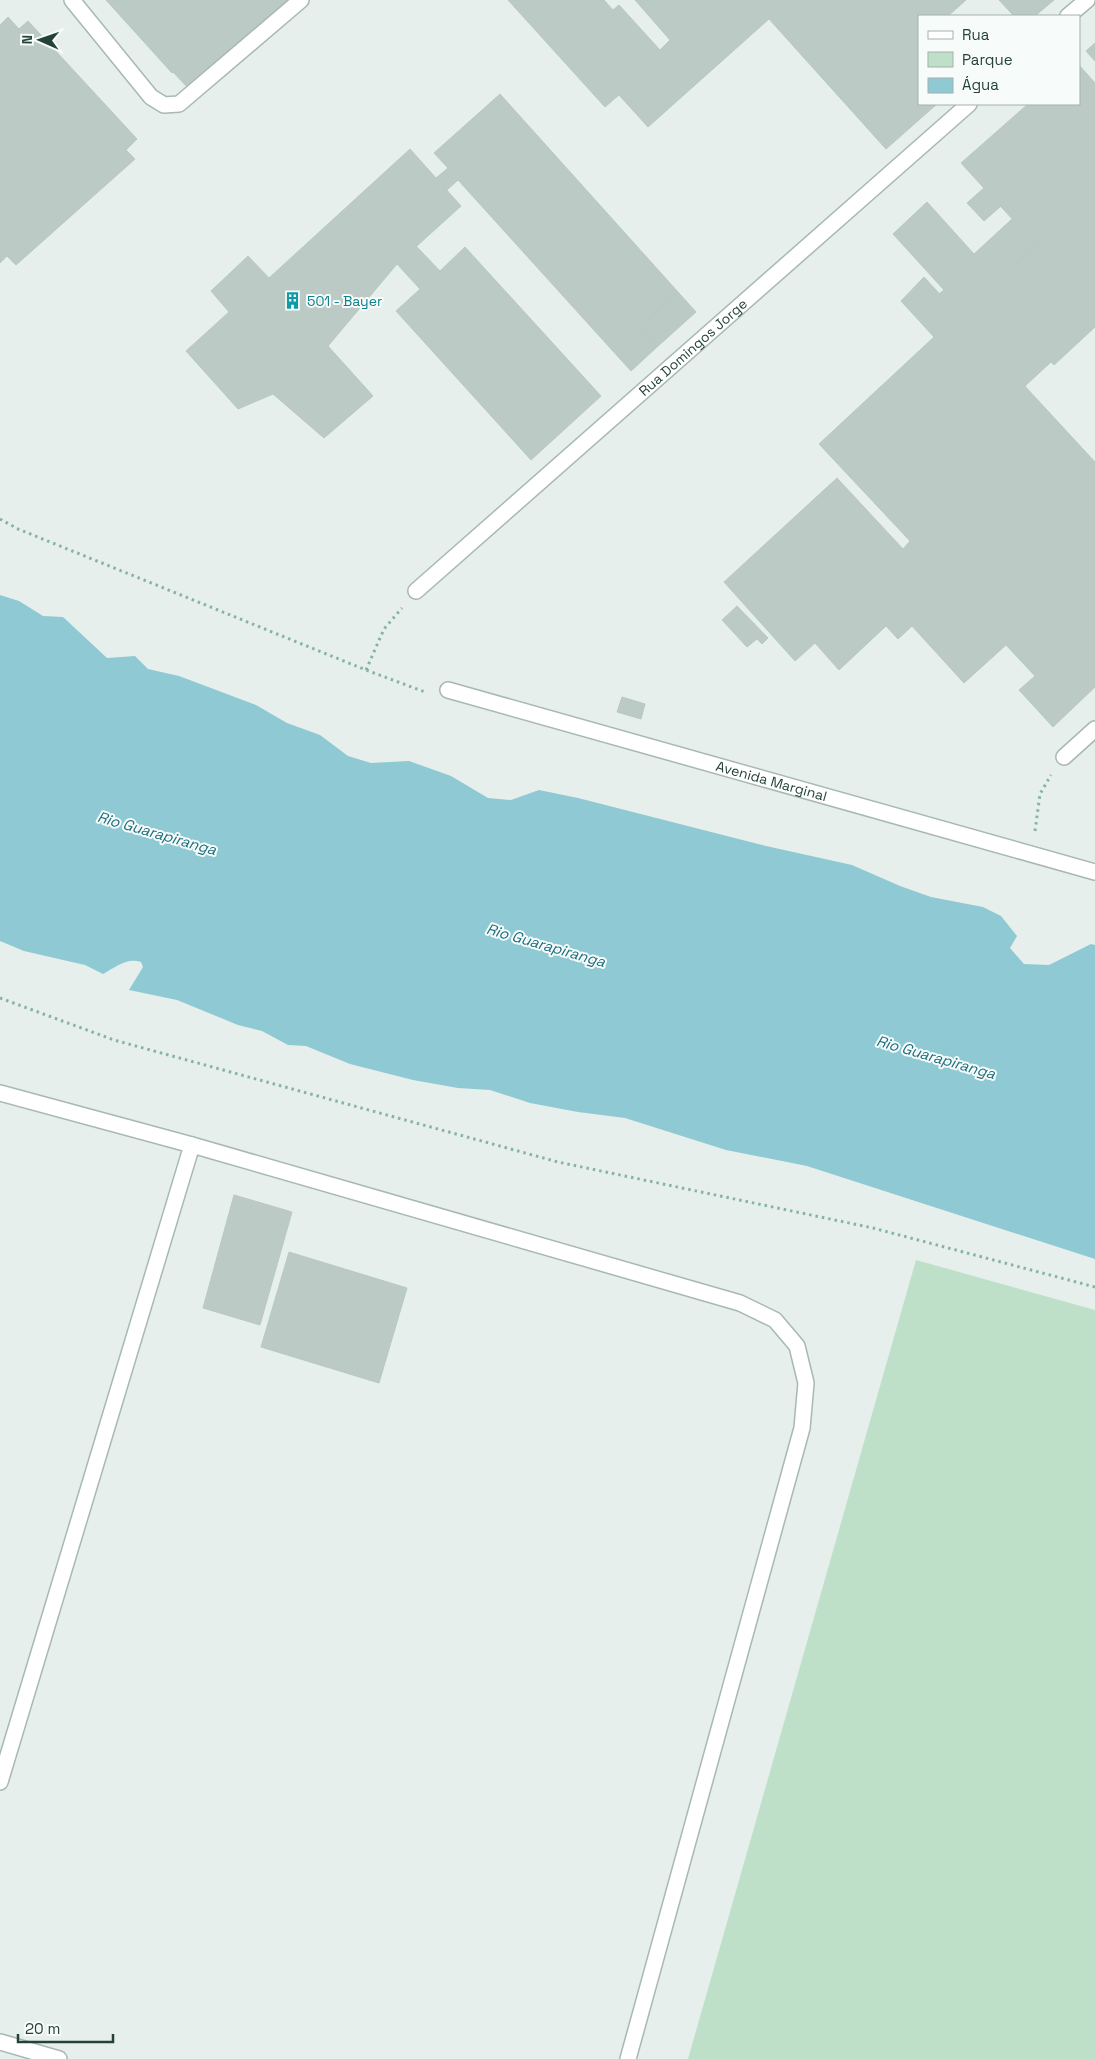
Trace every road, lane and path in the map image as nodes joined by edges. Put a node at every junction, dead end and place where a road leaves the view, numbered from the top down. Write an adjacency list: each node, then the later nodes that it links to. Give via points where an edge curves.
1 (72, 0): 2 (street, via 151,97 164,105 179,104)
2 (301, 0)
3 (1087, 0): 4 (street)
4 (1069, 15)
5 (968, 105): 6 (street, Rua Domingos Jorge)
6 (416, 591): 7 (path, via 384,629)
7 (366, 670)
8 (448, 690): 11 (street, Avenida Marginal)
9 (1095, 729): 10 (street)
10 (1064, 757): 11 (path, via 1040,794)
11 (1032, 854): 12 (street, Avenida Marginal)
12 (1095, 872)
13 (0, 998): 16 (path, via 114,1040 558,1162 872,1228)
14 (0, 1093): 15 (street)
15 (192, 1145): 17 (street); 20 (street, via 740,1303 775,1320 797,1346 806,1383 802,1428)
16 (1095, 1287)
17 (0, 1782)
18 (0, 2042): 19 (street)
19 (59, 2059)
20 (628, 2059)

